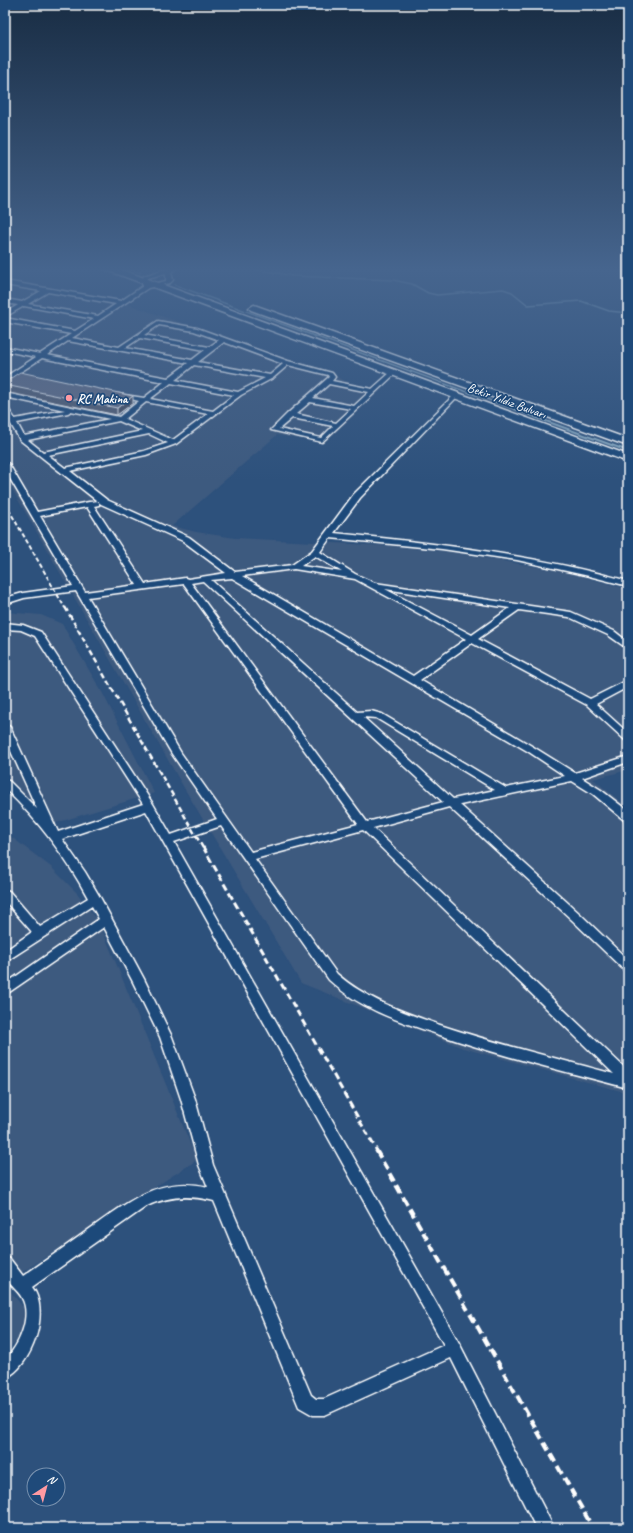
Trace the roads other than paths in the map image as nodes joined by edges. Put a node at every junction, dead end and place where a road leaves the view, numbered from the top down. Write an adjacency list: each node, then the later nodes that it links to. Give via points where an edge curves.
1 (67, 339): 9 (street); 11 (street)
2 (135, 339): 9 (street)
3 (153, 339): 10 (street)
4 (218, 339): 7 (street)
5 (298, 339): 14 (main road, Bekir Yıldız Bulvarı)
6 (336, 339): 39 (main road, Bekir Yıldız Bulvarı)
7 (222, 340): 10 (street); 13 (street)
8 (5, 349): 11 (street)
9 (120, 349): 12 (street)
10 (210, 349): 12 (street)
11 (42, 356): 15 (street); 19 (street)
12 (193, 363): 17 (street); 19 (street)
13 (287, 363): 17 (street); 20 (street, via 328,373 331,378)
14 (393, 373): 21 (street); 25 (main road, Bekir Yıldız Bulvarı)
15 (15, 374): 16 (street); 18 (street)
16 (22, 375)
17 (271, 377): 23 (street)
18 (5, 380)
19 (170, 380): 23 (street); 27 (street)
20 (326, 382): 21 (street); 26 (street)
21 (372, 391): 29 (street)
22 (114, 394): 27 (street)
23 (239, 394): 31 (street)
24 (5, 395): 30 (street)
25 (455, 396): 41 (main road, Bekir Yıldız Bulvarı); 47 (street, via 357,496)
26 (307, 399): 29 (street); 32 (street)
27 (145, 400): 31 (street); 33 (street)
28 (5, 408): 34 (street)
29 (354, 408): 35 (street)
30 (74, 410): 33 (street); 34 (street)
31 (214, 413): 38 (street)
32 (289, 415): 35 (street); 35 (street, via 274,430 322,440)
33 (120, 419): 36 (street); 37 (street)
34 (12, 422): 37 (street)
35 (337, 425)
36 (150, 432): 38 (street); 40 (street)
37 (22, 438): 40 (street)
38 (174, 443): 43 (street, via 146,453)
39 (628, 444)
40 (42, 454): 43 (street)
41 (628, 459)
42 (5, 464): 46 (street)
43 (64, 470): 44 (street)
44 (104, 502): 45 (street); 50 (street, via 186,539)
45 (90, 504): 46 (street); 56 (street)
46 (34, 515): 57 (street)
47 (328, 535): 48 (street); 55 (street, via 471,551 563,567)
48 (315, 553): 49 (street); 51 (street)
49 (294, 567): 50 (street); 51 (street)
50 (232, 574): 52 (street); 63 (street)
51 (357, 577): 54 (street)
52 (204, 578): 53 (street); 66 (street)
53 (185, 580): 56 (street); 77 (street)
54 (370, 584): 59 (street); 61 (street)
55 (628, 584)
56 (142, 586): 57 (street)
57 (80, 591): 58 (street, via 23,596); 76 (street, via 177,754)
58 (5, 601)
59 (519, 606): 61 (street); 62 (street, via 571,615 611,633)
60 (5, 626): 74 (street, via 22,628 38,634)
61 (473, 640): 63 (street); 65 (street)
62 (628, 646)
63 (414, 680): 70 (street)
64 (628, 683): 65 (street)
65 (590, 703): 68 (street)
66 (355, 715): 72 (street, via 379,716); 73 (street)
67 (5, 728): 78 (street)
68 (628, 738)
69 (628, 759): 70 (street)
70 (574, 777): 72 (street); 75 (street)
71 (5, 783): 78 (street)
72 (505, 792): 73 (street)
73 (452, 803): 77 (street); 86 (street)
74 (149, 806): 78 (street); 79 (street)
75 (628, 817)
76 (223, 821): 79 (street); 80 (street)
77 (364, 825): 80 (street); 88 (street)
78 (55, 836): 82 (street)
79 (168, 840): 93 (street)
80 (248, 856): 89 (street, via 324,967 343,986 366,1001 390,1013 478,1043)
81 (5, 894): 84 (street)
82 (94, 899): 83 (street); 84 (street)
83 (106, 920): 87 (street); 90 (street, via 166,1037 188,1099 206,1165)
84 (40, 933): 85 (street)
85 (5, 957)
86 (628, 967)
87 (5, 990)
88 (628, 1079)
89 (628, 1083)
90 (220, 1197): 92 (street, via 190,1190 170,1191 151,1196); 93 (street, via 302,1396 308,1404 319,1408 325,1407)
91 (5, 1264): 92 (street)
92 (23, 1285): 94 (street, via 30,1295 32,1324 19,1357)
93 (454, 1348): 95 (street)
94 (5, 1370)
95 (545, 1528)

